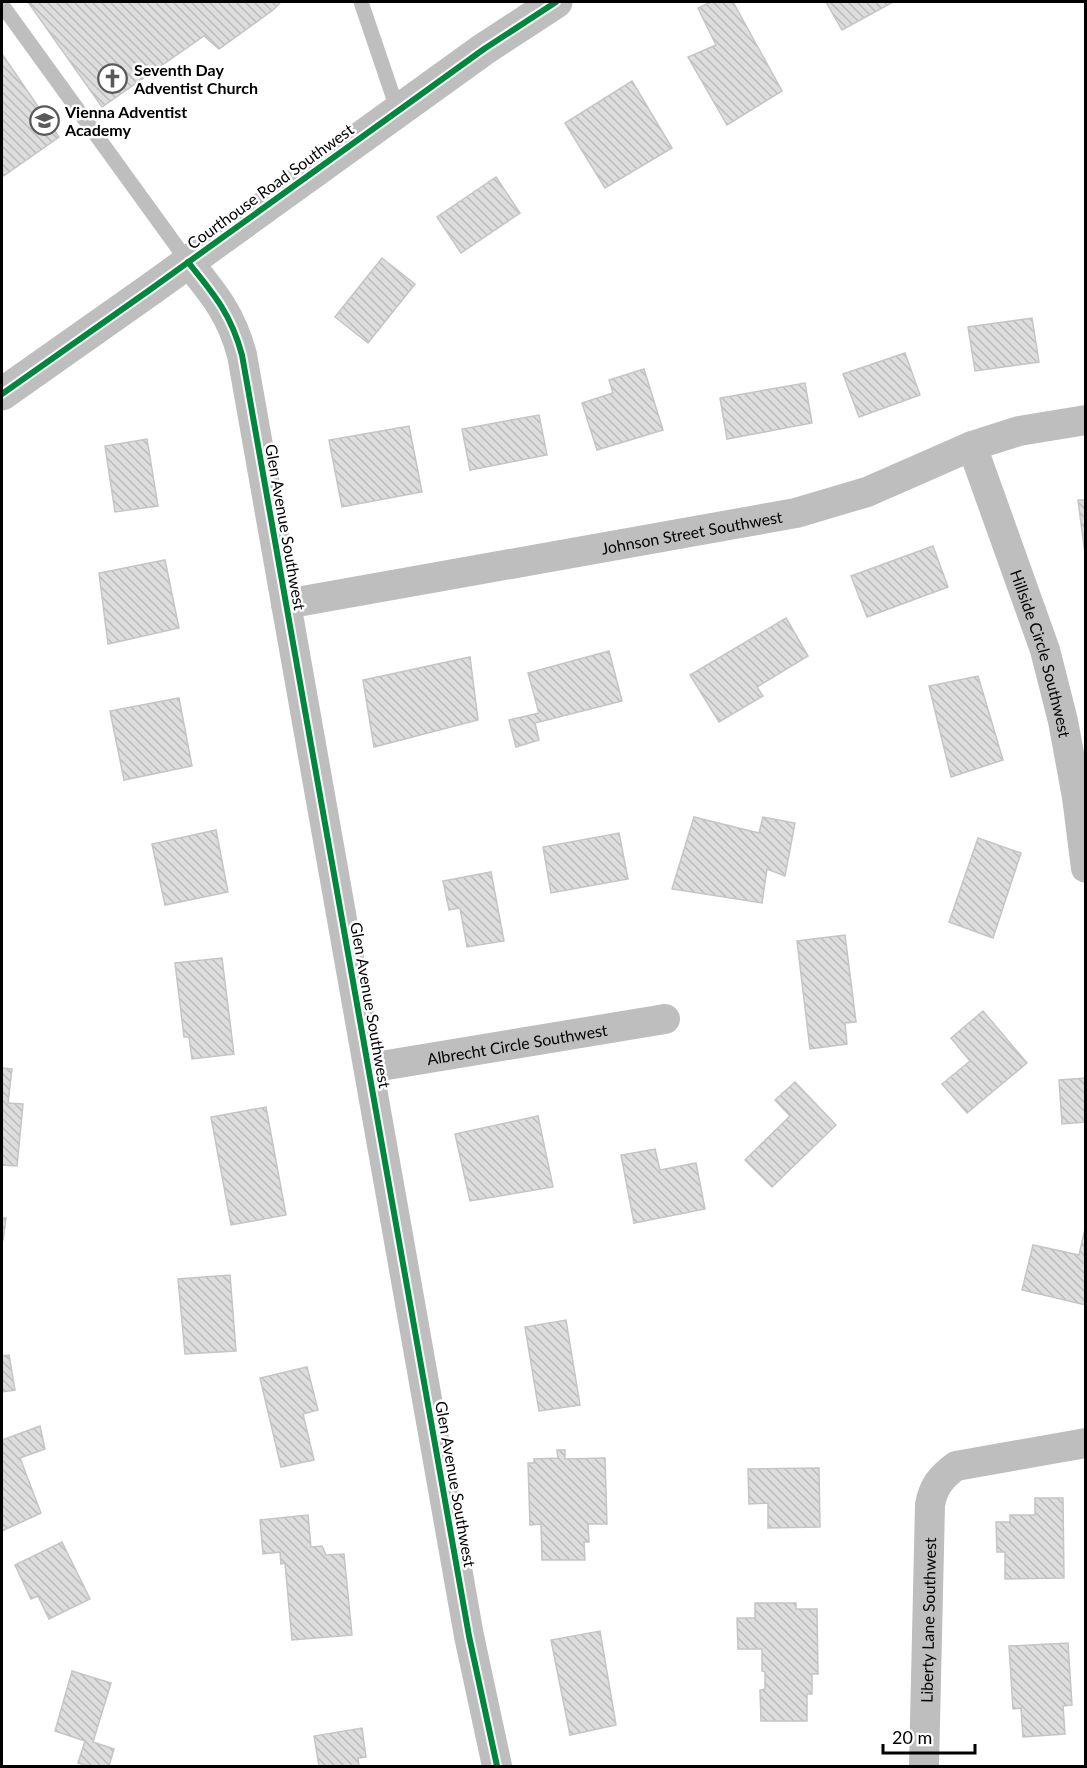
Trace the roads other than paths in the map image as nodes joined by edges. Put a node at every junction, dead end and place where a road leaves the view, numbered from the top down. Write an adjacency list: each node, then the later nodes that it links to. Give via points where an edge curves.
1 (361, 2): 4 (lane)
2 (556, 2): 4 (street, Courthouse Road Southwest)
3 (2, 5): 5 (lane)
4 (398, 111): 5 (street, Courthouse Road Southwest)
5 (188, 262): 6 (street, Courthouse Road Southwest); 9 (street, Glen Avenue Southwest, via 222,305 237,337)
6 (2, 393)
7 (1086, 420): 8 (street, Johnson Street Southwest, via 1019,431)
8 (972, 446): 9 (street, Johnson Street Southwest, via 867,492 796,513); 10 (street, Hillside Circle Southwest, via 1045,650 1063,721)
9 (286, 604): 12 (street, Glen Avenue Southwest)
10 (1086, 868)
11 (665, 1019): 12 (street, Albrecht Circle Southwest)
12 (369, 1068): 14 (street, Glen Avenue Southwest, via 469,1635)
13 (1086, 1443): 15 (street, Liberty Lane Southwest, via 956,1466 941,1478 932,1494)
14 (497, 1767)
15 (924, 1767)

